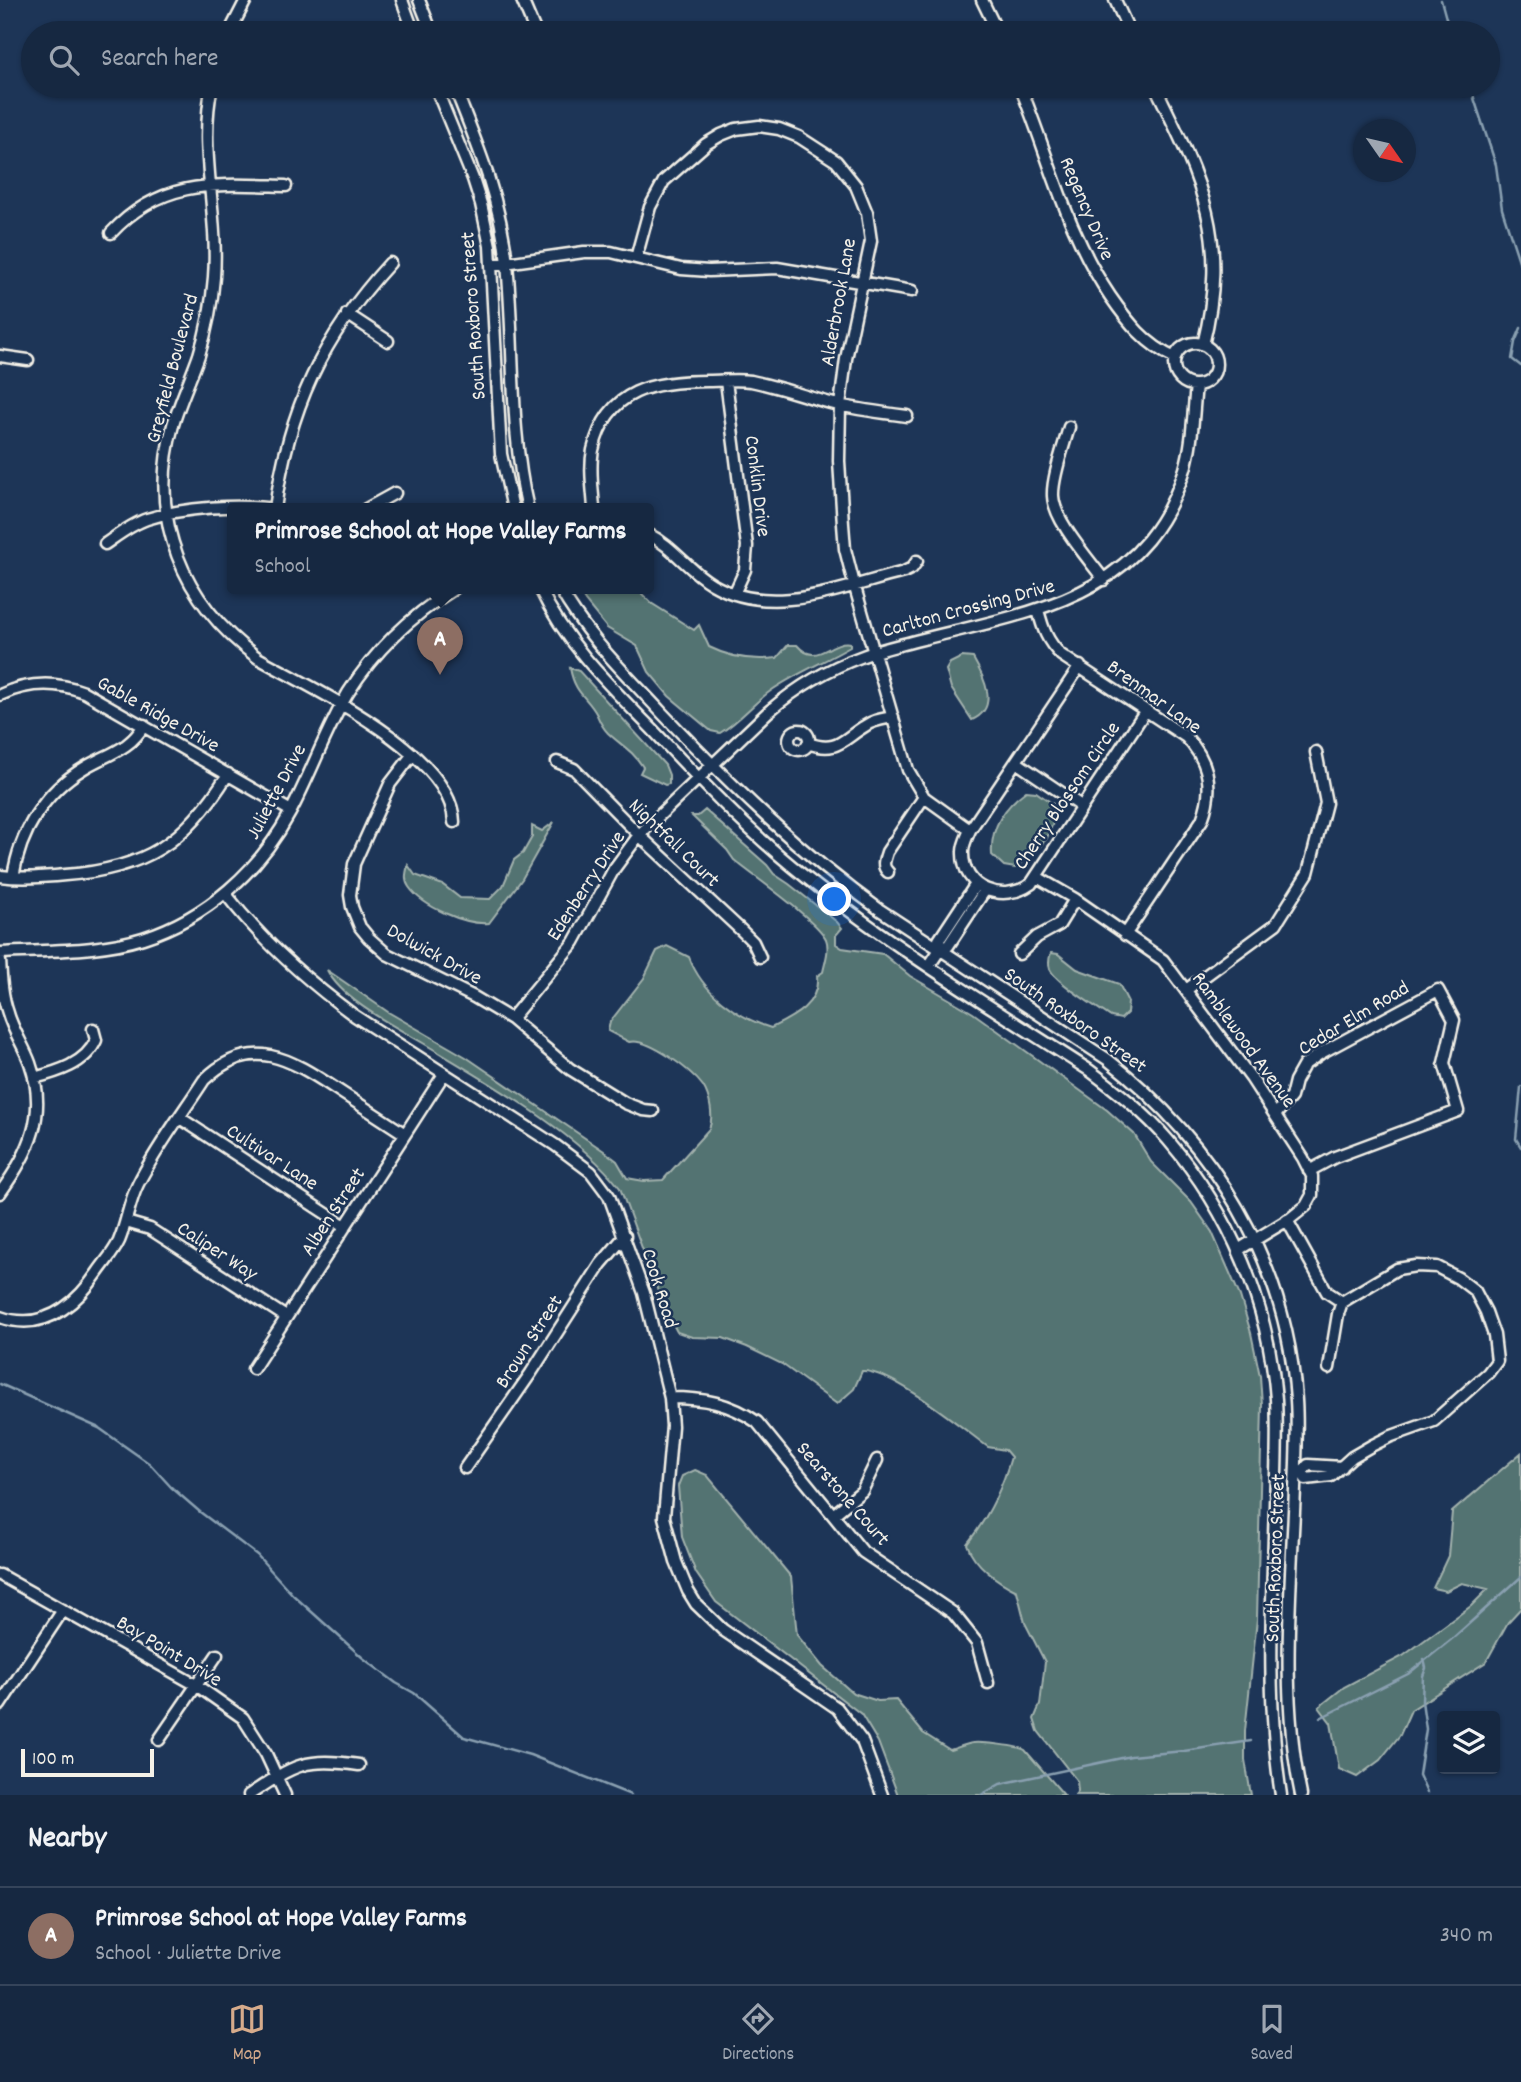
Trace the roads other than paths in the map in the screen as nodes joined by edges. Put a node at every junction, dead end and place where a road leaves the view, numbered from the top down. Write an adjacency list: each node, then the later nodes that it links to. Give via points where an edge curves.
1 (246, 0): 7 (street)
2 (402, 0): 8 (street)
3 (419, 0): 9 (street)
4 (522, 0): 10 (street)
5 (982, 0): 11 (street)
6 (1115, 0): 12 (street)
7 (237, 21)
8 (410, 21)
9 (427, 21)
10 (531, 21)
11 (992, 21)
12 (1125, 21)
13 (211, 98): 18 (street, Greyfield Boulevard, via 207,131)
14 (440, 98): 24 (street, South Roxboro Street, via 478,194)
15 (459, 98): 23 (street, South Roxboro Street, via 490,180)
16 (1024, 98): 31 (street, Regency Drive, via 1084,255 1135,330)
17 (1162, 98): 29 (street, via 1194,168 1211,230 1213,287)
18 (211, 184): 19 (street); 20 (street, via 171,192 150,202); 45 (street, Greyfield Boulevard, via 214,278 200,352 167,447)
19 (286, 186)
20 (111, 233)
21 (636, 258): 23 (street, via 596,251); 25 (street, via 681,269 761,267); 25 (street, Alderbrook Lane, via 653,201 669,175 721,135 759,126 799,137 826,153 856,186 870,226)
22 (390, 263): 27 (street)
23 (507, 263): 24 (street); 42 (street, South Roxboro Street, via 517,452)
24 (491, 265): 41 (street, South Roxboro Street, via 500,454)
25 (863, 283): 26 (street); 35 (street, Alderbrook Lane)
26 (912, 291)
27 (347, 314): 28 (street); 39 (street, via 299,403)
28 (388, 341)
29 (1203, 345): 31 (street, via 1189,344); 34 (street, via 1213,354 1216,368 1209,380)
30 (0, 356): 32 (street)
31 (1175, 358): 34 (street, via 1178,377)
32 (28, 360)
33 (726, 381): 35 (street, via 749,381); 43 (street, via 657,384 619,404 601,428 593,453); 54 (street, Conklin Drive, via 747,547)
34 (1196, 385): 49 (street, Carlton Crossing Drive, via 1189,452 1177,491 1141,546)
35 (840, 405): 36 (street); 50 (street, Alderbrook Lane, via 843,524)
36 (906, 416)
37 (1069, 427): 49 (street, via 1053,491 1054,505)
38 (395, 493): 40 (street)
39 (277, 503)
40 (377, 503)
41 (512, 503)
42 (527, 503)
43 (594, 503)
44 (227, 508): 45 (street)
45 (167, 516): 47 (street, via 146,519); 59 (street, Greyfield Boulevard, via 185,576 224,630 258,658)
46 (654, 538): 54 (street, via 709,582)
47 (105, 544)
48 (917, 561): 50 (street, via 909,570)
49 (1104, 580): 55 (street, Carlton Crossing Drive)
50 (854, 584): 54 (street, via 784,601); 56 (street, Alderbrook Lane)
51 (447, 594): 59 (street, Juliette Drive, via 393,637)
52 (543, 594): 70 (street, South Roxboro Street, via 591,664)
53 (563, 594): 68 (street, South Roxboro Street, via 581,622)
54 (734, 594)
55 (1038, 610): 56 (street, Carlton Crossing Drive); 57 (street, Brenmar Lane, via 1049,643)
56 (873, 652): 61 (street, Alderbrook Lane); 68 (street, Carlton Crossing Drive, via 835,666 789,694)
57 (1080, 666): 60 (street, Brenmar Lane); 67 (street)
58 (0, 695): 62 (street, Gable Ridge Drive, via 28,685 64,686)
59 (342, 705): 65 (street, Greyfield Boulevard); 73 (street, Juliette Drive)
60 (1146, 710): 72 (street, Cherry Blossom Circle); 84 (street, Brenmar Lane, via 1193,744 1206,768 1209,795 1202,820)
61 (892, 717): 63 (street, via 872,722 838,745); 71 (street, Alderbrook Lane, via 908,770)
62 (144, 725): 69 (street, Gable Ridge Drive); 79 (street, via 130,745 83,768 44,802 27,831)
63 (808, 743)
64 (1316, 752): 91 (street, via 1326,803 1308,873 1276,924)
65 (413, 754): 74 (street, Greyfield Boulevard, via 445,793); 92 (street, Dolwick Drive, via 390,785 354,864 350,895 356,920 387,954)
66 (558, 762): 76 (street, Nightfall Court, via 574,768)
67 (1016, 762): 72 (street); 75 (street)
68 (712, 765): 70 (street, Carlton Crossing Drive); 85 (street, South Roxboro Street, via 816,862)
69 (228, 774): 73 (street, Gable Ridge Drive); 79 (street, via 197,819 133,863 94,873)
70 (699, 778): 76 (street, Edenberry Drive); 90 (street, South Roxboro Street, via 800,872)
71 (924, 797): 75 (street); 77 (street, via 887,852)
72 (1081, 806): 80 (street, Cherry Blossom Circle)
73 (292, 811): 82 (street, Juliette Drive, via 266,852)
74 (454, 822)
75 (970, 830): 81 (street, via 964,862)
76 (639, 835): 88 (street, Nightfall Court, via 748,936); 92 (street, Edenberry Drive, via 614,869 574,942)
77 (888, 872)
78 (0, 876): 79 (street)
79 (13, 877)
80 (1037, 877): 81 (street, Cherry Blossom Circle, via 1010,894); 83 (street, Ramblewood Avenue)
81 (981, 887): 85 (street, via 939,940)
82 (225, 893): 86 (street, Juliette Drive, via 185,920 142,938 95,947); 94 (street, Cook Road, via 263,939 327,995)
83 (1075, 900): 84 (street, Ramblewood Avenue); 87 (street, via 1059,926 1037,936)
84 (1125, 934): 91 (street, Ramblewood Avenue, via 1163,960)
85 (940, 949): 90 (street); 107 (street, South Roxboro Street, via 1134,1080 1210,1163)
86 (0, 953)
87 (1019, 954)
88 (760, 957)
89 (0, 960): 95 (street, via 7,1012)
90 (929, 966): 108 (street, South Roxboro Street, via 1089,1070 1146,1116 1192,1170)
91 (1186, 990): 97 (street, Ramblewood Avenue)
92 (511, 1019): 96 (street, Dolwick Drive, via 570,1069 625,1104)
93 (93, 1030): 95 (street, via 96,1040 88,1052 67,1067)
94 (444, 1074): 99 (street, Alben Street); 106 (street, Cook Road, via 591,1172 609,1196)
95 (34, 1078): 101 (street, via 33,1133 21,1164)
96 (653, 1111)
97 (1276, 1114): 100 (street, Ramblewood Avenue); 100 (street, Cedar Elm Road, via 1291,1097 1304,1065 1438,990 1454,1020 1444,1063 1458,1111 1335,1157)
98 (180, 1118): 99 (street, via 214,1070 235,1058 261,1054 298,1065); 104 (street, via 139,1182); 105 (street, Cultivar Lane)
99 (405, 1134): 105 (street, Alben Street)
100 (1310, 1171): 103 (street, via 1312,1195 1306,1206)
101 (4, 1179): 102 (street)
102 (0, 1193)
103 (1287, 1220): 107 (street); 109 (street, via 1327,1292)
104 (126, 1223): 110 (street, via 86,1290 68,1308 23,1322); 111 (street, Caliper Way, via 150,1229)
105 (345, 1226): 111 (street, Alben Street)
106 (625, 1236): 114 (street, Cook Road); 116 (street, Brown Street, via 601,1264)
107 (1255, 1240): 108 (street); 117 (street, South Roxboro Street, via 1283,1322 1293,1373)
108 (1238, 1250): 131 (street, South Roxboro Street, via 1261,1313 1276,1397 1270,1680)
109 (1342, 1302): 112 (street); 117 (street, via 1396,1269 1437,1267 1475,1291 1494,1335 1497,1362 1434,1421 1389,1437 1342,1467 1307,1465)
110 (0, 1317)
111 (286, 1317): 113 (street, Alben Street)
112 (1329, 1368)
113 (253, 1369)
114 (670, 1398): 118 (street, Searstone Court, via 713,1401 742,1411 757,1422); 130 (street, Cook Road, via 664,1517 688,1591 723,1630 845,1717 862,1741)
115 (877, 1460): 118 (street, via 862,1490)
116 (465, 1468)
117 (1299, 1472): 132 (street, South Roxboro Street, via 1289,1697)
118 (833, 1515): 122 (street, Searstone Court, via 863,1552 953,1613 977,1643)
119 (0, 1576): 120 (street, Bay Point Drive)
120 (62, 1610): 123 (street, Bay Point Drive); 124 (street)
121 (217, 1655): 123 (street)
122 (988, 1683)
123 (197, 1685): 125 (street); 127 (street, Bay Point Drive, via 243,1718)
124 (0, 1706)
125 (159, 1740)
126 (359, 1765): 127 (street, via 316,1761)
127 (276, 1777): 128 (street); 129 (street, Bay Point Drive)
128 (249, 1795)
129 (285, 1795)
130 (882, 1795)
131 (1281, 1795)
132 (1301, 1795)

